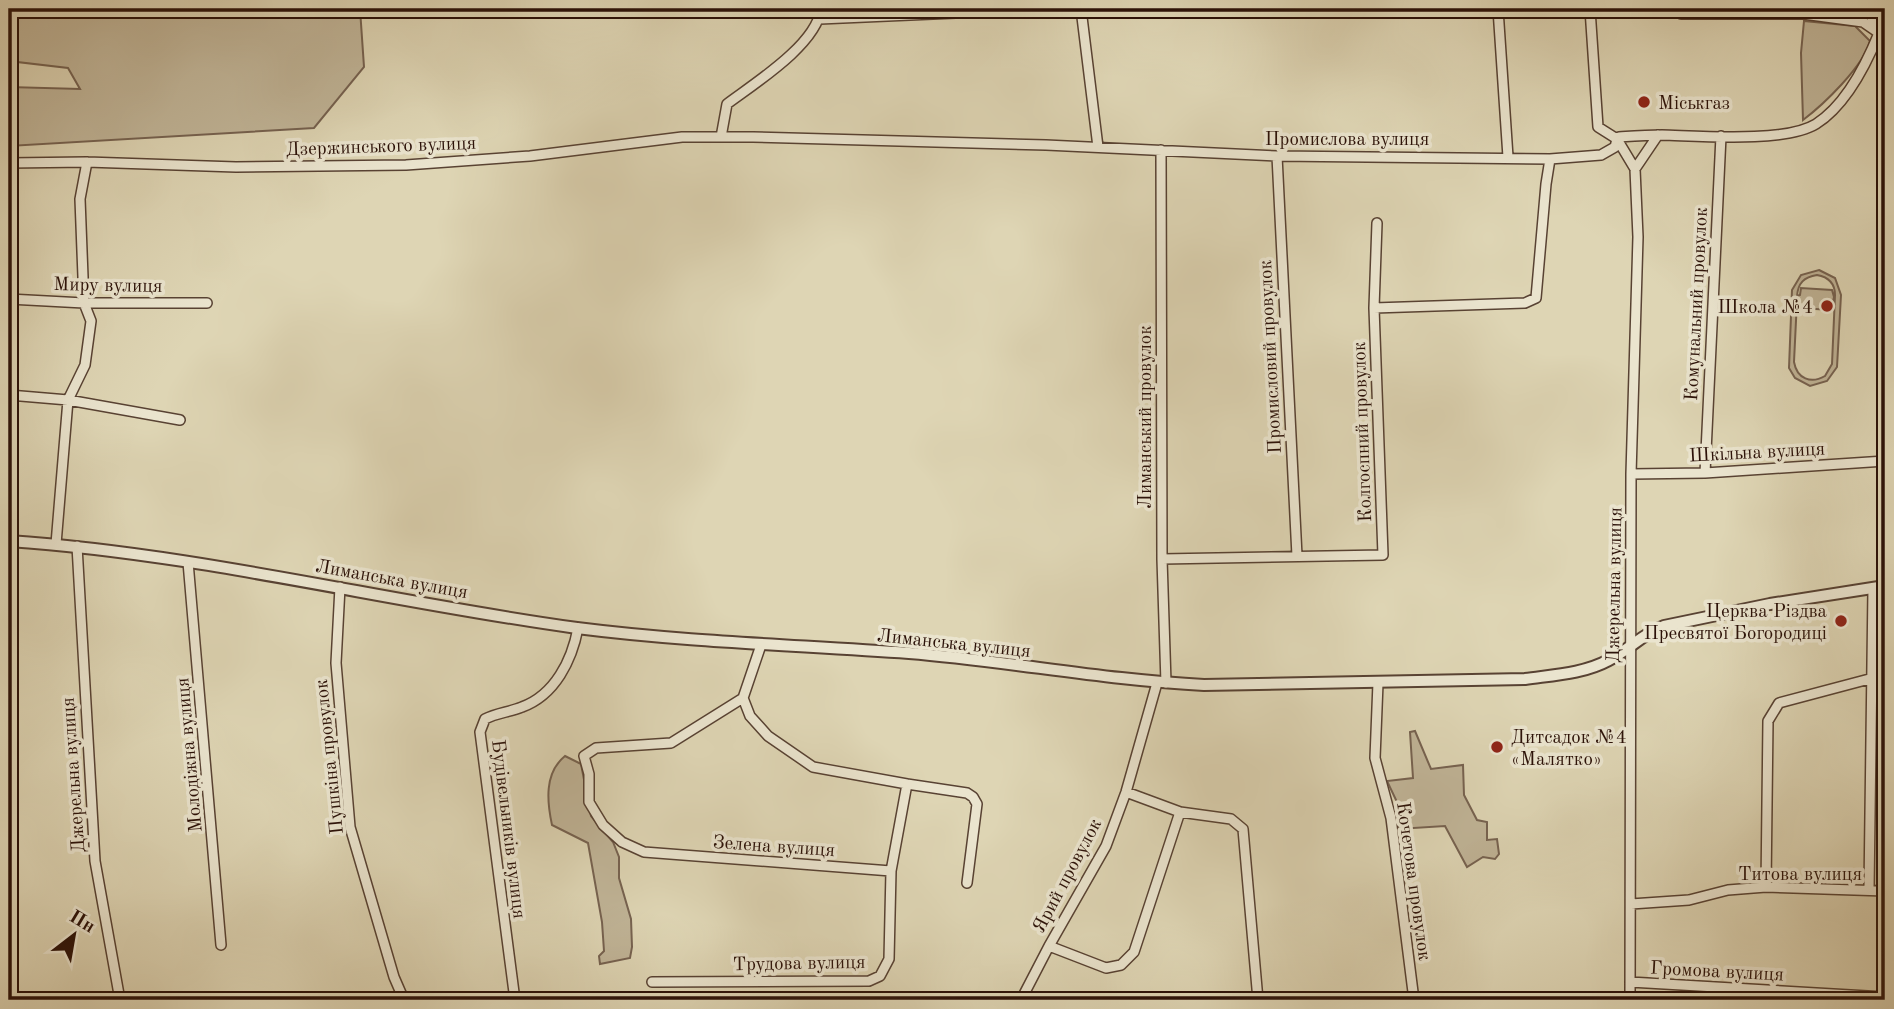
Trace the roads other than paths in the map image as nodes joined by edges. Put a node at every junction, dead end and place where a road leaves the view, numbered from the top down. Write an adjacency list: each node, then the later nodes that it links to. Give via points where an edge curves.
1 (821, 9): 9 (street)
2 (1046, 9): 9 (street)
3 (1081, 9): 17 (street)
4 (1498, 9): 20 (street)
5 (1590, 9): 16 (street, via 1598,127)
6 (1867, 9): 10 (street)
7 (1803, 11): 8 (street); 10 (street, via 1863,22)
8 (1681, 14)
9 (820, 19): 15 (street, via 792,55 727,104)
10 (1882, 31): 11 (street); 14 (street, Промислова вулиця, via 1836,108 1815,125 1790,135)
11 (1885, 41)
12 (1658, 135): 14 (street, Промислова вулиця); 16 (street, Промислова вулиця); 24 (street)
13 (753, 136): 15 (street, Дзержинського вулиця); 17 (street, Промислова вулиця)
14 (1721, 136): 34 (street, Комунальний провулок)
15 (721, 137): 22 (street, Дзержинського вулиця, via 406,164 236,167)
16 (1617, 139): 21 (street, Промислова вулиця, via 1615,147 1601,155); 24 (street)
17 (1098, 147): 18 (street, Промислова вулиця)
18 (1161, 150): 19 (street, Промислова вулиця); 40 (street, Лиманський провулок)
19 (1277, 156): 20 (street, Промислова вулиця); 39 (street, Промисловий провулок)
20 (1508, 157): 21 (street, Промислова вулиця)
21 (1550, 159): 29 (street, via 1536,298 1525,303)
22 (86, 162): 23 (street, Дзержинського вулиця); 27 (street, via 80,199)
23 (9, 163)
24 (1635, 169): 35 (street, Джерельна вулиця, via 1638,296)
25 (1377, 223): 29 (street, Колгоспний провулок)
26 (9, 299): 27 (street, Миру вулиця)
27 (84, 303): 28 (street, Миру вулиця); 31 (street, via 91,321 85,365)
28 (207, 303)
29 (1374, 308): 39 (street, Колгоспний провулок, via 1383,555)
30 (9, 395): 31 (street)
31 (68, 400): 32 (street); 37 (street)
32 (180, 419)
33 (1885, 461): 34 (street, Шкільна вулиця)
34 (1705, 473): 35 (street, Шкільна вулиця)
35 (1631, 474): 47 (street, Джерельна вулиця)
36 (9, 541): 37 (street, Лиманська вулиця)
37 (56, 544): 38 (street, Лиманська вулиця)
38 (77, 546): 41 (street, Лиманська вулиця); 66 (street, Джерельна вулиця, via 95,861)
39 (1297, 556): 40 (street)
40 (1162, 559): 49 (street, Лиманський провулок)
41 (188, 562): 42 (street, Лиманська вулиця); 61 (street, Молодіжна вулиця)
42 (340, 586): 45 (street, Лиманська вулиця); 67 (street, Пушкіна провулок, via 336,663 349,827)
43 (1885, 586): 44 (street, Лиманська вулиця)
44 (1873, 588): 47 (street, Лиманська вулиця, via 1664,626); 48 (street)
45 (578, 628): 46 (street, Лиманська вулиця); 68 (street, Будівельників вулиця, via 569,659 554,686 524,707 485,719 480,732)
46 (761, 645): 49 (street, Лиманська вулиця, via 910,653); 51 (street)
47 (1630, 645): 50 (street, Лиманська вулиця, via 1599,664 1565,674); 60 (street, Джерельна вулиця)
48 (1873, 678): 57 (street, via 1779,703 1768,720); 58 (street)
49 (1162, 683): 50 (street, Лиманська вулиця); 53 (street, Ярий провулок)
50 (1378, 683): 71 (street, Кочетова провулок, via 1375,758 1391,818)
51 (743, 698): 52 (street, via 750,716 768,736 813,766); 55 (street, Зелена вулиця, via 671,743 596,748 584,756 589,802 603,825 622,842 644,852)
52 (907, 784): 55 (street); 56 (street, via 974,797 977,804)
53 (1126, 792): 54 (street); 62 (street, Ярий провулок, via 1106,846)
54 (1180, 812): 62 (street, via 1133,952 1122,965 1106,968); 70 (street, via 1231,819 1242,829)
55 (891, 871): 63 (street, Трудова вулиця, via 889,959 880,976 869,981)
56 (967, 883)
57 (1766, 887): 58 (street, Титова вулиця); 60 (street, Титова вулиця)
58 (1869, 890): 59 (street, Титова вулиця)
59 (1885, 891)
60 (1631, 904): 64 (street, Джерельна вулиця)
61 (222, 945)
62 (1049, 946): 69 (street, Ярий провулок)
63 (652, 982)
64 (1630, 982): 65 (street, Громова вулиця); 72 (street, Джерельна вулиця)
65 (1885, 997)
66 (120, 1000)
67 (404, 1000)
68 (515, 1000)
69 (1021, 1000)
70 (1258, 1000)
71 (1414, 1000)
72 (1630, 1000)

